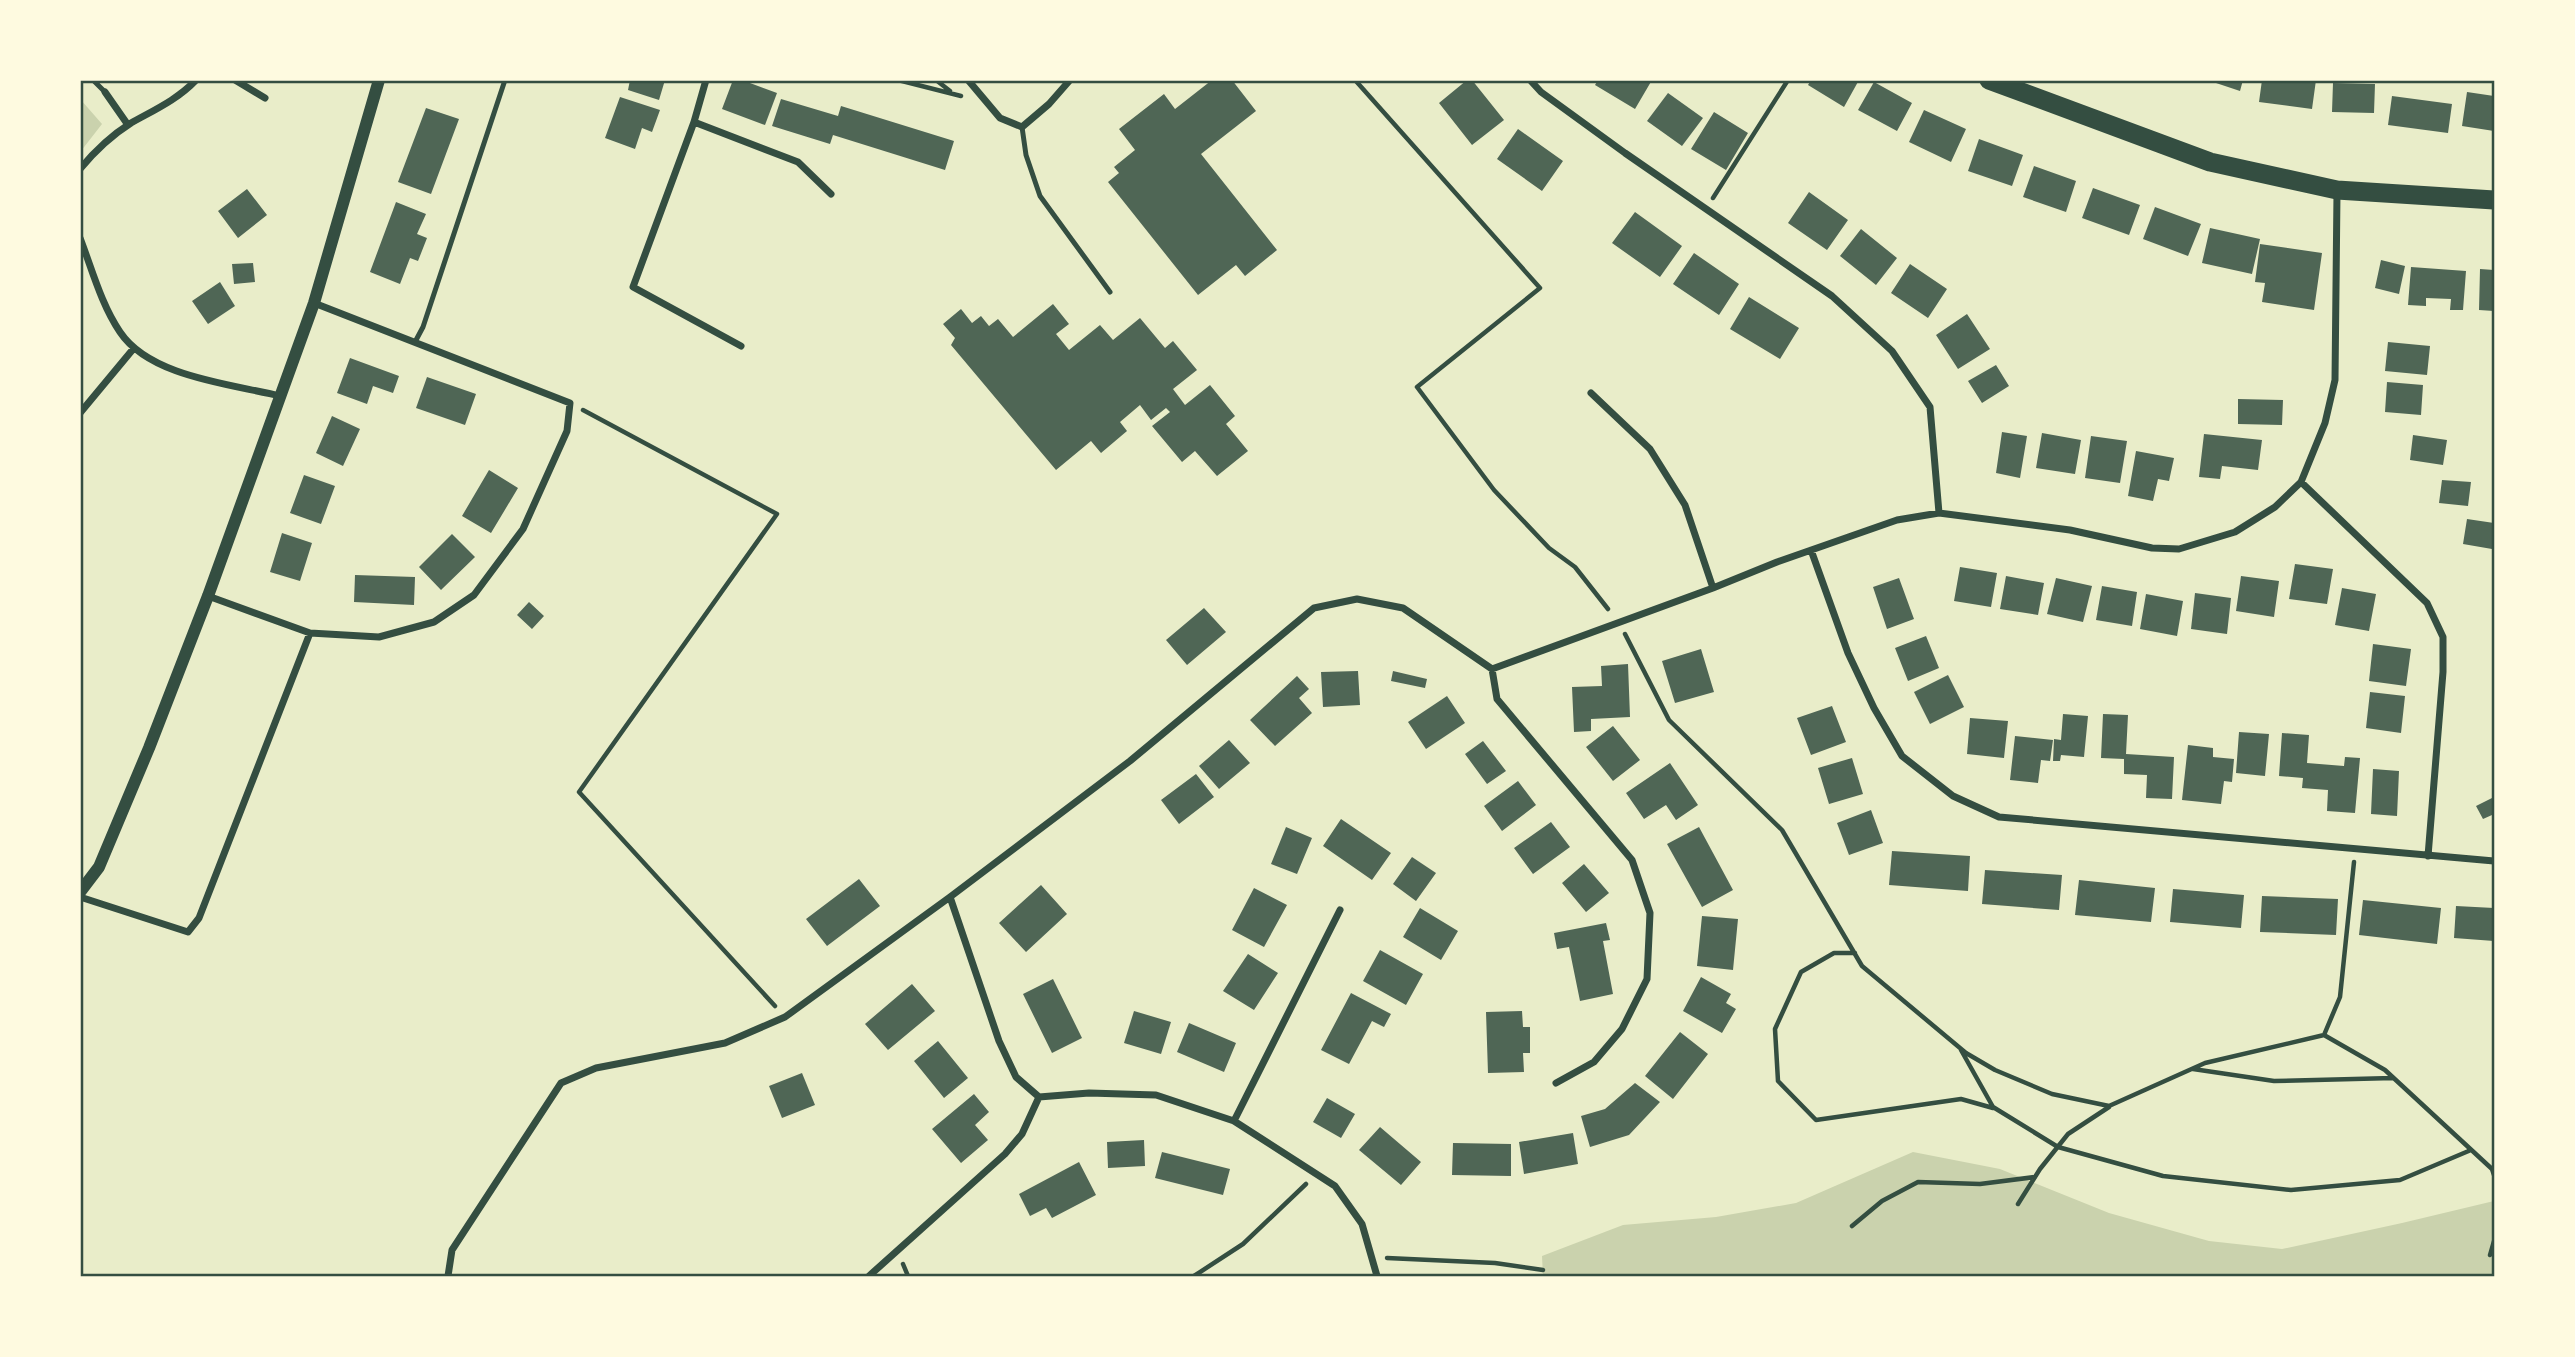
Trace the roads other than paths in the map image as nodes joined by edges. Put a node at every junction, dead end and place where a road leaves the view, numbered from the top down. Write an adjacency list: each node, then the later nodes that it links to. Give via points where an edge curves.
1 (93, 80): 11 (lane)
2 (196, 80): 14 (street, via 182,95)
3 (235, 80): 12 (street)
4 (379, 80): 22 (street)
5 (505, 80): 23 (lane, via 424,327)
6 (706, 80): 13 (street)
7 (968, 80): 15 (street, via 1000,118)
8 (1070, 80): 15 (street)
9 (1530, 80): 30 (street, via 1625,153 1832,296 1892,351 1930,407)
10 (1989, 80): 17 (highway, via 2210,162)
11 (105, 92): 14 (street)
12 (265, 98)
13 (694, 122): 18 (street, via 798,162); 24 (street, via 633,287)
14 (128, 125): 16 (street)
15 (1022, 127): 21 (lane, via 1028,164 1040,196)
16 (80, 169)
17 (2337, 190): 19 (highway); 29 (street, via 2334,380 2325,423)
18 (831, 194)
19 (2494, 200)
20 (80, 238): 25 (street, via 108,311)
21 (1111, 292)
22 (314, 303): 23 (street); 27 (street)
23 (415, 342): 34 (street, via 570,403 567,431 523,529 474,594 434,622 379,637)
24 (741, 346)
25 (134, 348): 27 (street, via 177,371); 28 (street)
26 (1591, 393): 32 (street, via 1650,449 1685,505)
27 (280, 396): 33 (street)
28 (80, 413)
29 (2301, 482): 30 (street, via 2275,507 2235,532 2179,549); 36 (street, via 2427,603 2443,637)
30 (1939, 513): 31 (street, via 1897,520)
31 (1811, 550): 32 (street); 36 (street, via 1848,653 1874,708 1902,756 1953,796 1999,817)
32 (1713, 588): 35 (street)
33 (208, 596): 34 (street); 38 (street, via 99,867)
34 (310, 633): 38 (street, via 199,918 188,932)
35 (1492, 669): 39 (street, via 1403,608 1357,599 1314,608 1130,761); 41 (street, via 1497,699 1632,860 1650,913 1647,979 1622,1029 1594,1062)
36 (2428, 856): 37 (street)
37 (2494, 861)
38 (80, 895)
39 (950, 897): 42 (street, via 999,1041 1016,1077); 44 (street, via 785,1017 725,1043 596,1068 561,1083 452,1250)
40 (1340, 910): 43 (street)
41 (1556, 1083)
42 (1039, 1097): 43 (street, via 1156,1095); 45 (street, via 1022,1134 1005,1154)
43 (1234, 1121): 46 (street, via 1335,1186 1362,1224)
44 (448, 1276)
45 (869, 1276)
46 (1377, 1276)

